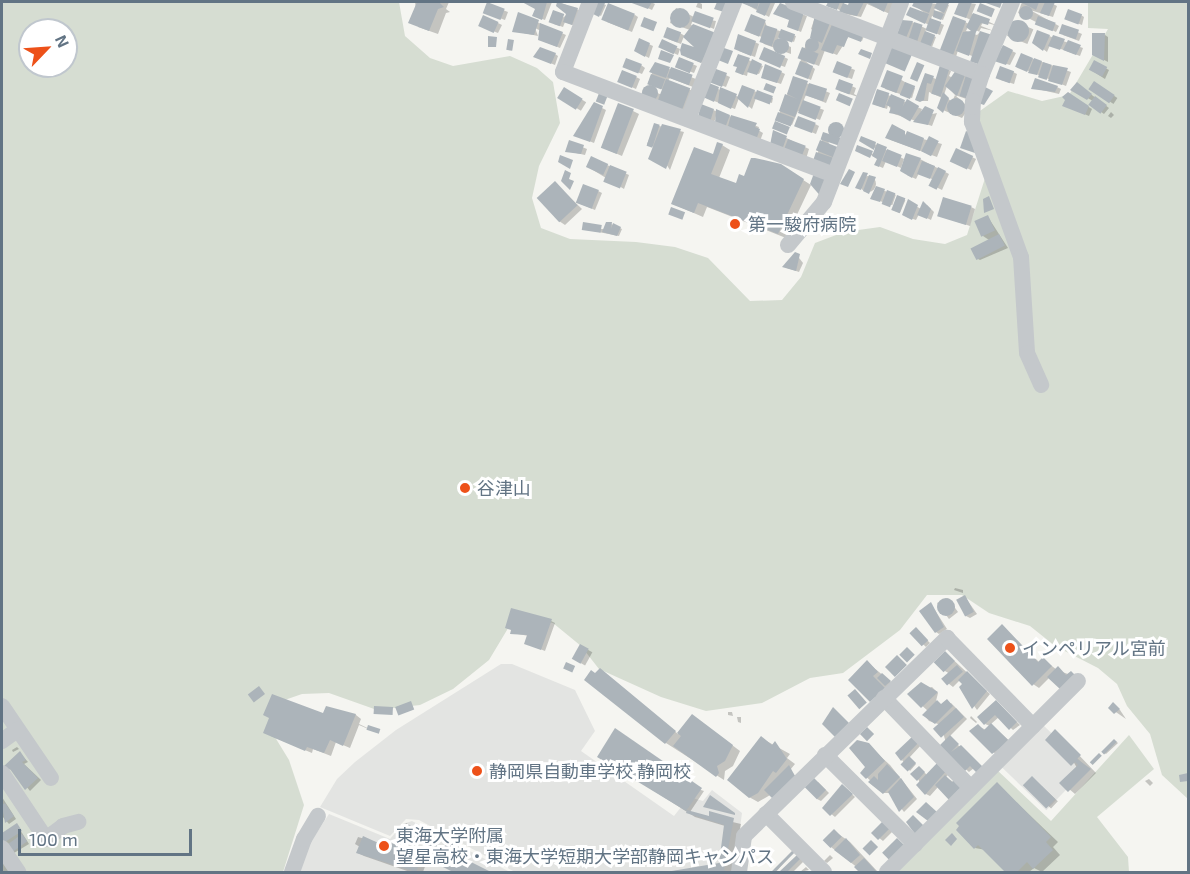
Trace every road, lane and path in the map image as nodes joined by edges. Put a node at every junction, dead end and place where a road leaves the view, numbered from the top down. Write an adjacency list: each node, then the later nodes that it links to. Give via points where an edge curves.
1 (590, 2): 8 (street, via 563,72)
2 (734, 2): 8 (street)
3 (793, 2): 6 (street)
4 (902, 2): 6 (street)
5 (1012, 2): 7 (street)
6 (887, 38): 7 (street); 9 (street)
7 (981, 74): 11 (street, via 972,122 1021,257 1027,353)
8 (688, 119): 9 (street)
9 (834, 175): 10 (street, via 824,202)
10 (788, 245)
11 (1041, 385)
12 (1078, 681): 15 (street)
13 (884, 698): 15 (street, via 947,638); 18 (street); 21 (street)
14 (2, 706): 16 (street)
15 (1033, 726): 21 (street)
16 (18, 730): 17 (street); 20 (street)
17 (2, 741)
18 (825, 755): 22 (street); 25 (street)
19 (2, 773): 24 (street, via 46,838 63,826)
20 (51, 778)
21 (971, 788): 25 (street)
22 (766, 814): 29 (street, via 744,836); 30 (street)
23 (318, 816): 28 (street, via 304,839)
24 (78, 822)
25 (915, 844): 31 (street)
26 (2, 848): 27 (street)
27 (18, 873)
28 (292, 873)
29 (739, 873)
30 (824, 873)
31 (887, 873)

